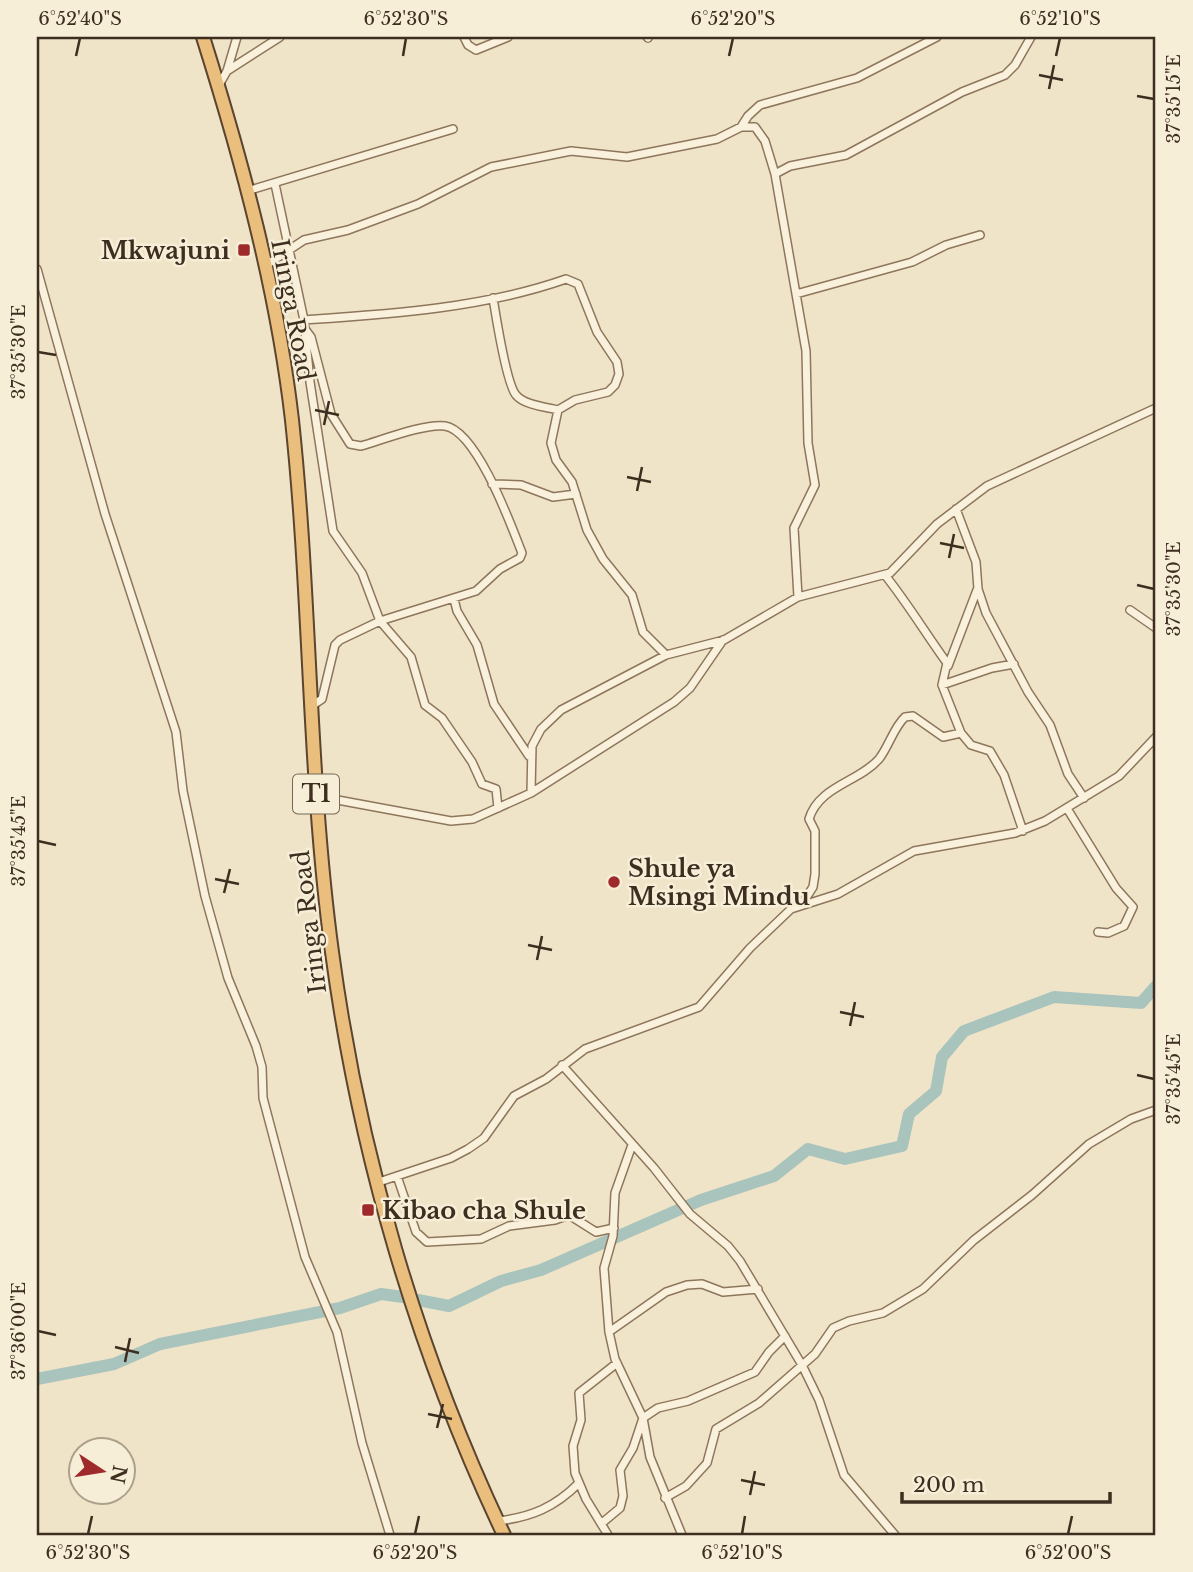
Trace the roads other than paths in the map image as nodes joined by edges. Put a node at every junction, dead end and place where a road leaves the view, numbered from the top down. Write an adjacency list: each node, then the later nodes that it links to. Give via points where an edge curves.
1 (203, 37): 11 (highway, Iringa Road / T1)
2 (228, 37): 9 (street)
3 (237, 37): 9 (street)
4 (280, 37): 10 (street)
5 (464, 37): 6 (street, via 476,50)
6 (508, 37)
7 (937, 37): 12 (street, via 857,78 760,105)
8 (1031, 37): 14 (street, via 1005,75 962,92 846,155 790,166)
9 (233, 49): 10 (street)
10 (227, 71): 11 (street)
11 (219, 85): 16 (highway, Iringa Road / T1)
12 (741, 127): 14 (street, via 761,132); 18 (street, via 717,139 626,157 571,151 491,167 418,204 348,230 315,236)
13 (453, 130): 15 (street)
14 (775, 174): 21 (street)
15 (275, 184): 16 (street); 18 (street)
16 (247, 191): 19 (highway, Iringa Road / T1)
17 (980, 235): 21 (street, via 912,262)
18 (288, 251): 19 (street); 23 (street)
19 (265, 266): 41 (highway, Iringa Road / T1, via 291,417)
20 (37, 269): 69 (street, via 105,514 176,732 205,896 228,978 259,1056 263,1097 305,1257 337,1332 362,1443)
21 (796, 294): 31 (street, via 806,351 807,433 815,485 794,528)
22 (493, 298): 23 (street); 25 (street, via 516,395); 25 (street, via 566,279 578,284 619,374 608,392 575,400)
23 (304, 325): 26 (street, via 331,414 350,444 361,446 444,426 472,447); 34 (street, via 333,531 362,573)
24 (1156, 408): 28 (street, via 987,486)
25 (558, 410): 27 (street, via 553,453)
26 (492, 484): 27 (street, via 521,485 553,498); 32 (street, via 522,556 476,591)
27 (576, 494): 37 (street, via 595,546 632,595 643,632)
28 (956, 509): 29 (street); 30 (street, via 976,562)
29 (885, 575): 31 (street); 39 (street)
30 (978, 589): 38 (street); 39 (street)
31 (798, 597): 36 (street)
32 (454, 599): 34 (street); 44 (street, via 477,645 494,704)
33 (1130, 610): 35 (street)
34 (380, 621): 41 (street, via 337,642 322,699); 48 (street, via 411,657 425,705 442,718 482,784 496,789)
35 (1156, 628)
36 (724, 640): 37 (street); 45 (street, via 683,696)
37 (666, 655): 44 (street, via 555,715 541,729)
38 (1014, 664): 40 (street); 47 (street, via 1050,724 1068,774)
39 (948, 666): 40 (street)
40 (942, 685): 42 (street)
41 (313, 705): 46 (highway, Iringa Road / T1)
42 (961, 733): 50 (street, via 973,746 990,751 1004,775); 51 (street, via 943,737 914,716 905,717 878,760 816,805 809,819 815,831 814,883)
43 (1156, 737): 47 (street, via 1119,776)
44 (530, 757): 45 (street)
45 (531, 793): 48 (street)
46 (316, 796): 48 (street, via 451,821 473,819); 57 (highway, Iringa Road / T1, via 338,996)
47 (1084, 798): 49 (street)
48 (498, 808)
49 (1068, 810): 50 (street); 52 (street, via 1116,888 1133,907 1124,926)
50 (1023, 831): 51 (street, via 920,849 838,894)
51 (802, 904): 53 (street, via 750,948 699,1007 596,1044)
52 (1098, 932)
53 (562, 1065): 55 (street); 56 (street, via 514,1096 484,1138 468,1149)
54 (1156, 1110): 63 (street, via 1089,1144 923,1289 883,1313 840,1324)
55 (632, 1145): 58 (street, via 615,1193); 59 (street, via 690,1214 734,1252)
56 (397, 1176): 57 (street); 58 (street, via 416,1232 427,1242 481,1240 509,1226 569,1215 596,1232)
57 (376, 1183): 67 (highway, Iringa Road / T1, via 418,1324)
58 (614, 1228): 60 (street, via 604,1271)
59 (758, 1289): 60 (street, via 723,1292 702,1284 687,1285 666,1292); 61 (street)
60 (609, 1332): 62 (street)
61 (785, 1336): 63 (street); 64 (street, via 749,1376 658,1408)
62 (617, 1363): 64 (street); 65 (street, via 579,1392 581,1420 572,1456)
63 (802, 1365): 66 (street, via 753,1408 716,1429 707,1463 686,1486); 73 (street, via 844,1475)
64 (643, 1419): 66 (street); 68 (street, via 620,1470 620,1508)
65 (579, 1483): 67 (street, via 551,1508); 68 (street)
66 (665, 1498): 72 (street)
67 (498, 1521): 70 (highway, Iringa Road / T1)
68 (601, 1524): 71 (street)
69 (390, 1535)
70 (504, 1535)
71 (608, 1535)
72 (682, 1535)
73 (895, 1535)

